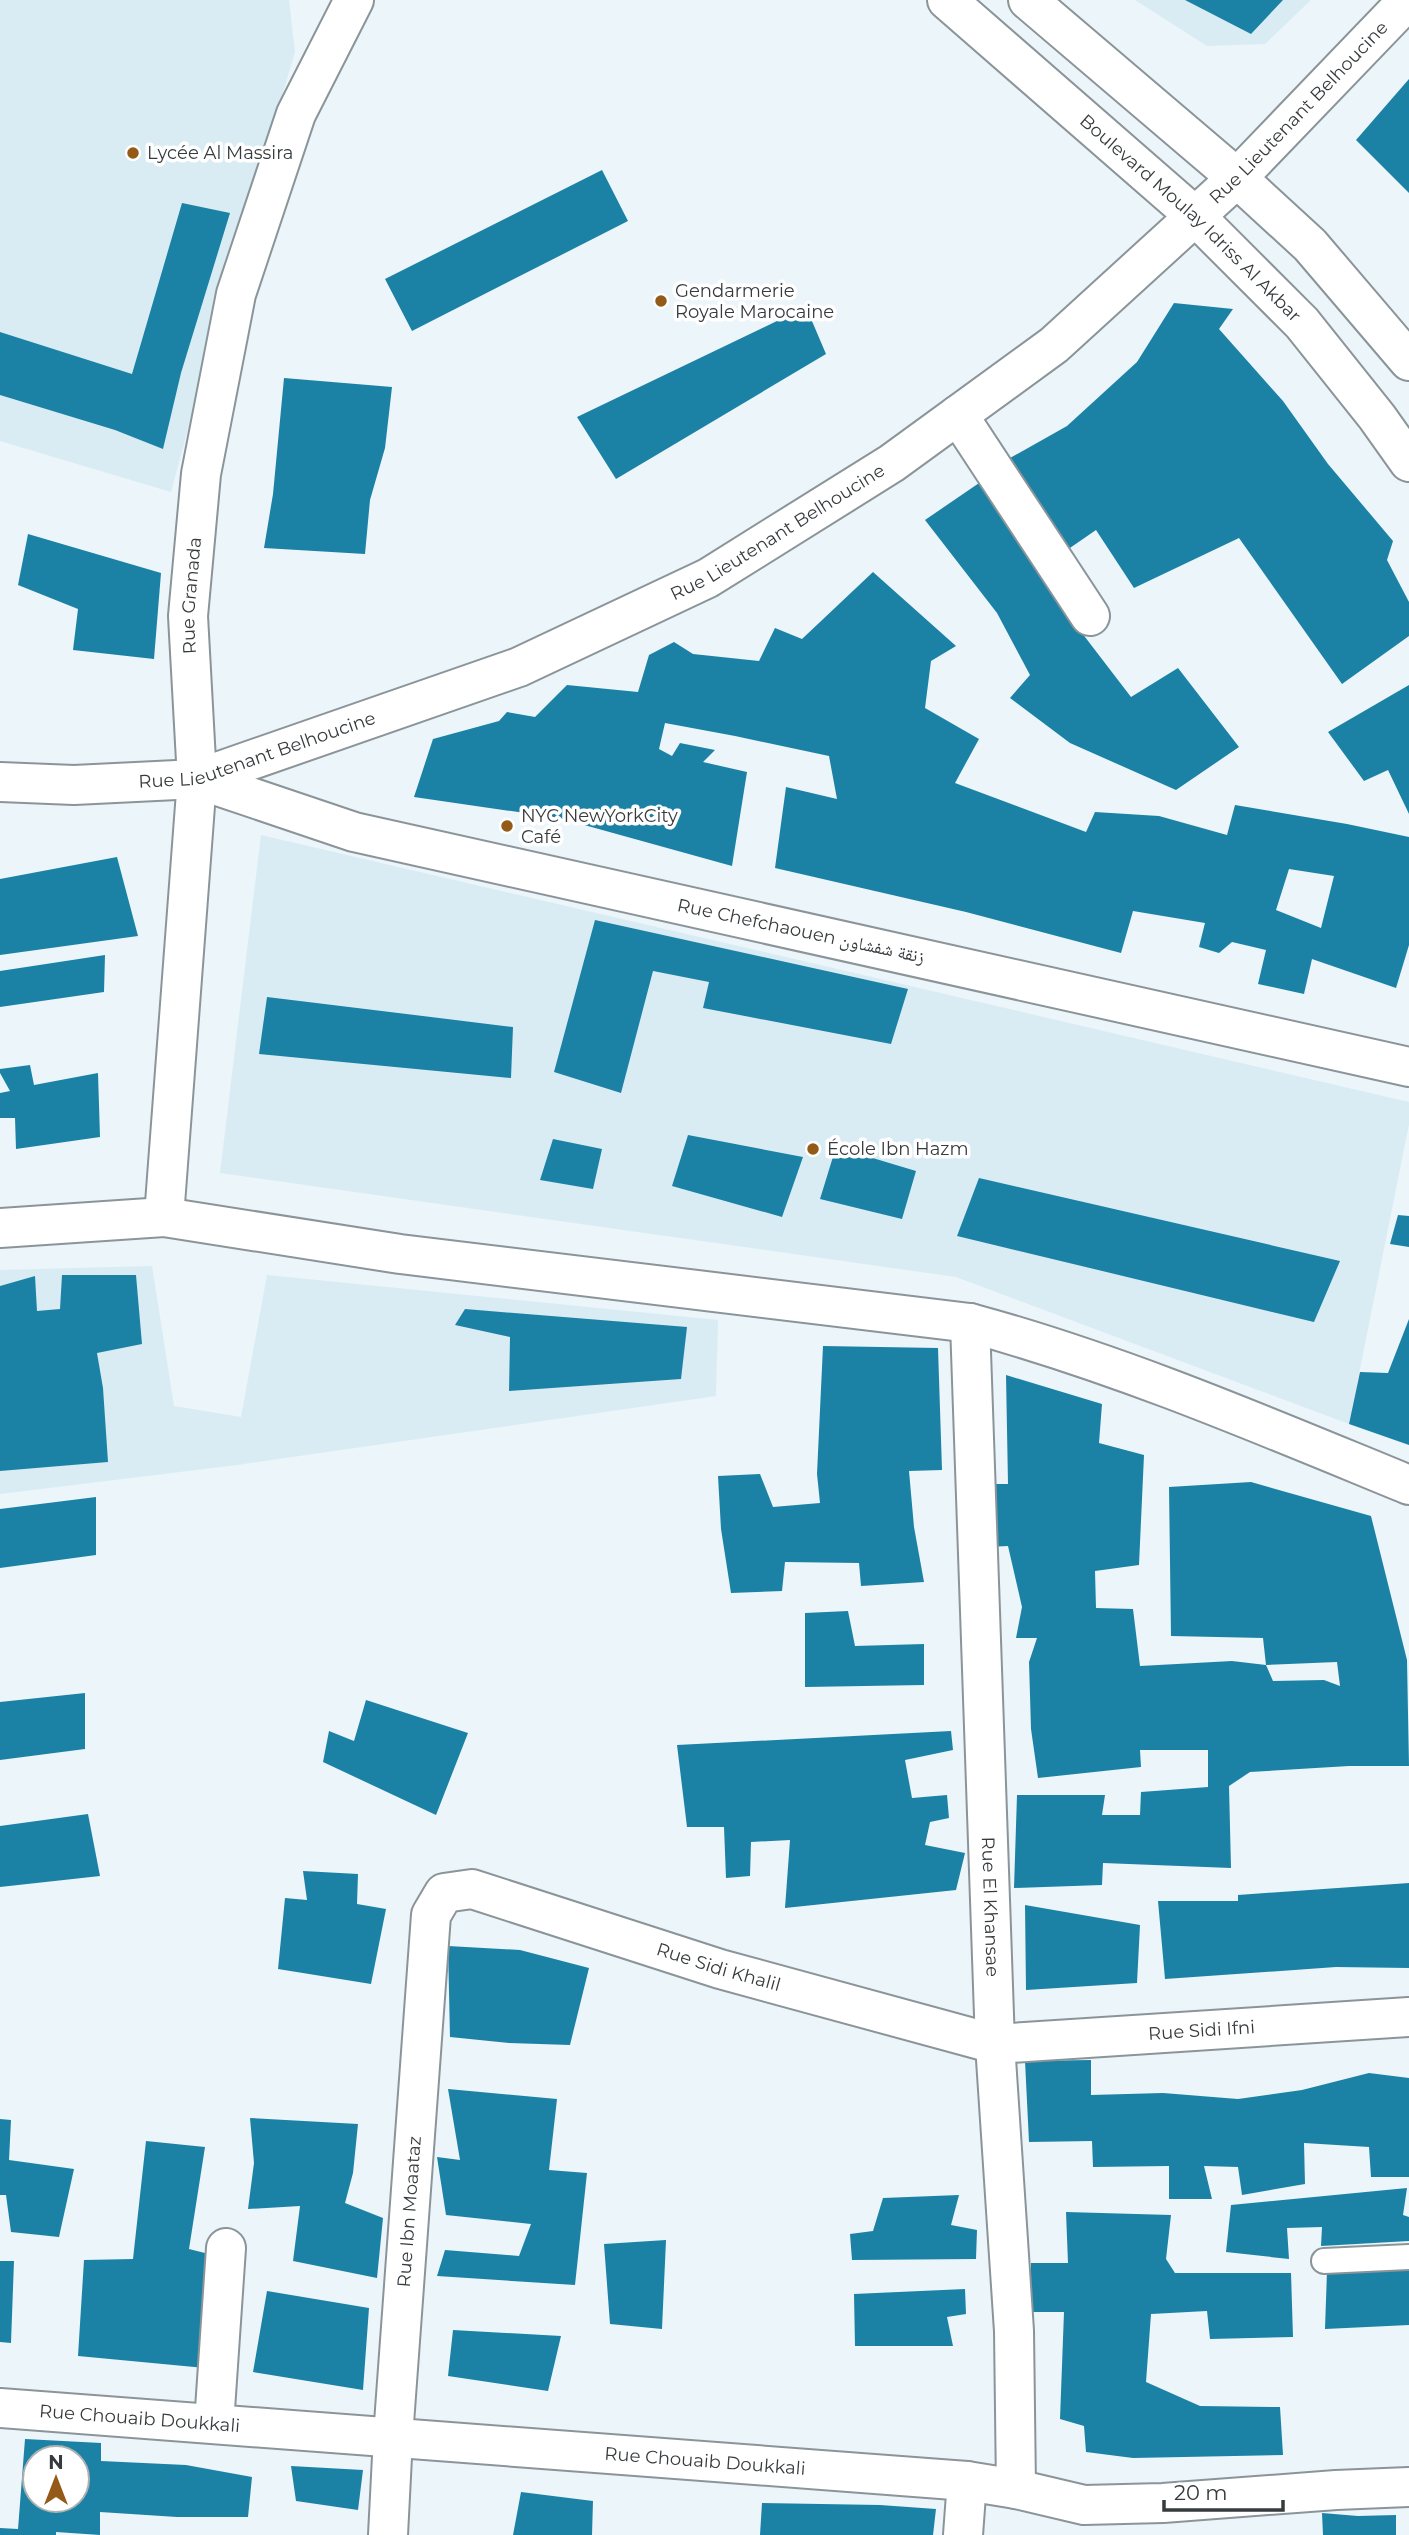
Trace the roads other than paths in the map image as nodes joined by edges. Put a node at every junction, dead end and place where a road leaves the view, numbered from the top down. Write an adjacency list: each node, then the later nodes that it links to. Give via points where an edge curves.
1 (354, 0): 11 (street, Rue Granada, via 296,114 234,307 201,474 188,616)
2 (947, 0): 6 (street, Boulevard Moulay Idriss Al Akbar)
3 (1028, 0): 5 (street)
4 (1408, 0): 5 (street, Rue Lieutenant Belhoucine)
5 (1237, 178): 6 (street, Rue Lieutenant Belhoucine); 7 (street, via 1310,246)
6 (1196, 217): 8 (street, Rue Lieutenant Belhoucine, via 1054,345); 9 (street, Boulevard Moulay Idriss Al Akbar, via 1301,323)
7 (1409, 361)
8 (958, 415): 10 (street); 11 (street, Rue Lieutenant Belhoucine, via 892,463 708,578 519,667)
9 (1409, 463)
10 (1090, 616)
11 (197, 779): 12 (street, Rue Lieutenant Belhoucine, via 74,785); 13 (street, Rue Chefchaouen زنقة شفشاون, via 354,832); 14 (street, Rue Granada)
12 (0, 782)
13 (1409, 1068)
14 (164, 1217): 15 (street); 16 (street, via 400,1254)
15 (0, 1228)
16 (970, 1323): 17 (street, via 1031,1340 1231,1412); 20 (street, Rue El Khansae)
17 (1409, 1485)
18 (444, 1893): 20 (street, Rue Sidi Khalil, via 472,1889 720,1969); 26 (street, Rue Ibn Moaataz, via 431,1915)
19 (1409, 2017): 20 (street, Rue Sidi Ifni)
20 (995, 2044): 29 (street, Rue El Khansae, via 1014,2331)
21 (226, 2248): 25 (street)
22 (1409, 2257): 23 (lane)
23 (1324, 2261)
24 (0, 2408): 25 (street, Rue Chouaib Doukkali)
25 (214, 2424): 26 (street, Rue Chouaib Doukkali)
26 (393, 2437): 27 (street, Rue Chouaib Doukkali); 31 (street, Rue Ibn Moaataz)
27 (967, 2481): 29 (street, Rue Chouaib Doukkali); 32 (street)
28 (1409, 2487): 30 (street, Rue Chouaib Doukkali, via 1163,2503)
29 (1016, 2489): 30 (street, Rue Chouaib Doukkali)
30 (1082, 2520)
31 (388, 2535)
32 (963, 2535)

